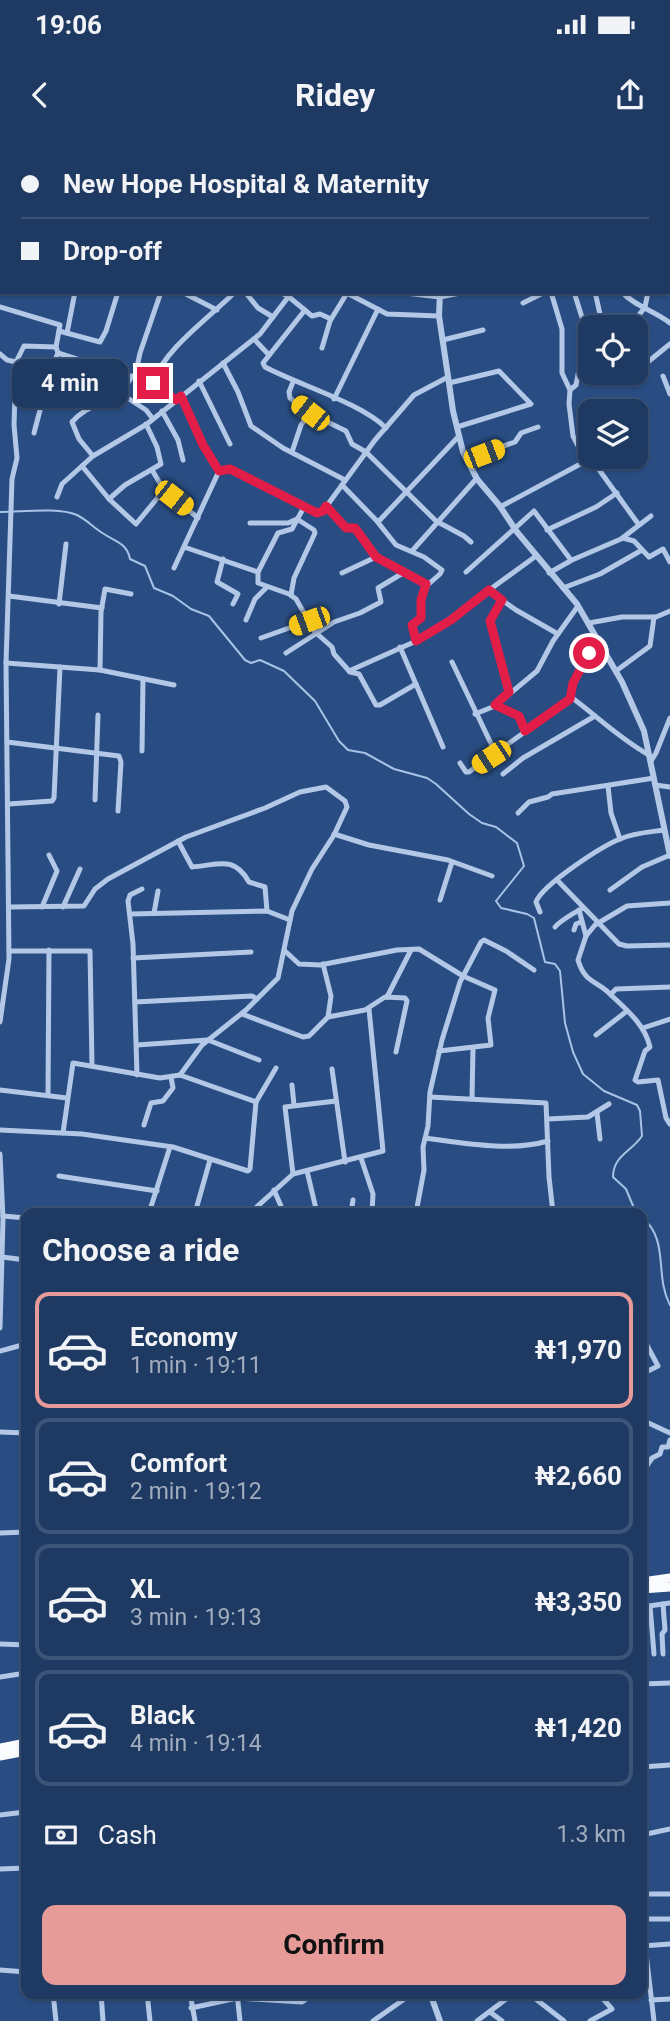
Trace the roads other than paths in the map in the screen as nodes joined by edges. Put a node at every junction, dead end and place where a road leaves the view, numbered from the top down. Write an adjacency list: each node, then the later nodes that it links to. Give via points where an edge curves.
1 (75, 294): 32 (street)
2 (117, 294): 32 (street, via 100,342)
3 (160, 294): 45 (street)
4 (186, 294): 21 (street)
5 (233, 294): 21 (street)
6 (247, 294): 27 (street)
7 (345, 294): 28 (street)
8 (348, 294): 20 (street)
9 (541, 294): 17 (street)
10 (552, 294): 51 (street, via 562,329 562,373)
11 (575, 294): 23 (street)
12 (595, 294): 24 (street)
13 (624, 294): 19 (street)
14 (648, 294): 19 (street)
15 (291, 295): 22 (street); 27 (street)
16 (440, 295): 26 (street)
17 (523, 303)
18 (0, 307): 31 (street, via 59,324)
19 (645, 307): 25 (street); 29 (street)
20 (378, 309): 26 (street, via 387,314); 56 (street)
21 (217, 310): 50 (street, via 160,366)
22 (305, 310): 28 (street); 39 (street)
23 (581, 315)
24 (601, 315)
25 (639, 315)
26 (439, 316): 34 (street)
27 (274, 317): 33 (street)
28 (331, 319): 36 (street)
29 (670, 323)
30 (484, 330): 34 (street)
31 (59, 331): 32 (street); 37 (street)
32 (67, 333)
33 (254, 339): 39 (street); 42 (street)
34 (443, 340): 47 (street)
35 (670, 344): 41 (street)
36 (323, 348)
37 (57, 350): 40 (street, via 24,346); 43 (street); 45 (street)
38 (0, 354): 40 (street)
39 (269, 355): 49 (street, via 265,367)
40 (16, 362): 122 (street, via 18,458 12,479)
41 (648, 362)
42 (223, 363): 48 (street); 68 (street, via 251,426)
43 (50, 372): 54 (street, via 74,383 104,387); 64 (street)
44 (578, 375): 51 (street)
45 (133, 376): 50 (street); 52 (street)
46 (663, 376): 53 (street)
47 (448, 380): 61 (street); 61 (street, via 499,371 531,404); 63 (street, via 414,395)
48 (199, 381): 55 (street); 66 (street)
49 (293, 382): 56 (street); 58 (street, via 290,398)
50 (153, 383): 55 (street)
51 (570, 390): 67 (street, via 573,436)
52 (120, 393): 54 (street); 59 (street)
53 (670, 394)
54 (111, 397): 70 (street, via 72,422)
55 (178, 398): 57 (street); 77 (street)
56 (334, 399): 63 (street, via 365,412)
57 (162, 411): 59 (street); 72 (street)
58 (310, 413): 68 (street); 69 (street, via 346,431 352,444)
59 (153, 419): 60 (street)
60 (146, 425): 70 (street); 76 (street, via 161,462)
61 (457, 427): 65 (street)
62 (538, 427): 71 (street, via 521,433 515,442)
63 (386, 428): 69 (street)
64 (34, 433)
65 (459, 436): 71 (street); 81 (street)
66 (230, 444)
67 (578, 446)
68 (292, 452): 79 (street)
69 (366, 452): 79 (street); 81 (street)
70 (93, 456): 74 (street)
71 (467, 459): 78 (street)
72 (183, 460)
73 (578, 465): 87 (street)
74 (82, 466): 83 (street, via 62,484); 84 (street)
75 (600, 469): 82 (street)
76 (152, 470): 80 (street); 84 (street)
77 (219, 471): 86 (street, via 230,469); 89 (street)
78 (477, 478): 87 (street); 91 (street)
79 (343, 482): 85 (street); 92 (street)
80 (164, 489): 84 (street, via 136,524); 89 (street)
81 (406, 490): 91 (street); 92 (street)
82 (617, 493): 94 (street); 96 (street)
83 (57, 497)
84 (109, 499)
85 (326, 506): 86 (street, via 317,513); 106 (street, via 346,528 355,528)
86 (304, 507): 90 (street)
87 (500, 507): 95 (street)
88 (652, 516): 94 (street)
89 (198, 518): 102 (street)
90 (297, 519): 93 (street); 111 (street, via 290,531 278,533); 121 (street, via 315,533)
91 (436, 521): 100 (street); 104 (street)
92 (378, 522): 104 (street, via 396,545)
93 (250, 523)
94 (639, 525): 97 (street)
95 (514, 528): 96 (street, via 534,512); 105 (street); 112 (street)
96 (547, 530): 108 (street)
97 (630, 532): 98 (street); 99 (street)
98 (623, 538): 99 (street); 108 (street)
99 (632, 541): 103 (street)
100 (471, 542)
101 (66, 544): 124 (street)
102 (184, 547): 107 (street); 110 (street)
103 (642, 550): 109 (street, via 650,557 663,550); 118 (street)
104 (412, 551): 116 (street, via 442,570)
105 (536, 556): 115 (street); 119 (street)
106 (376, 557): 113 (street); 114 (street)
107 (223, 559): 111 (street); 125 (street, via 216,581 238,594)
108 (570, 560): 115 (street)
109 (670, 562)
110 (174, 568)
111 (258, 572): 117 (street, via 258,583)
112 (466, 572)
113 (342, 573)
114 (403, 573): 116 (street); 133 (street, via 378,588 381,602)
115 (549, 573): 118 (street)
116 (426, 584): 136 (street, via 421,618 412,625)
117 (267, 587): 121 (street); 130 (street, via 255,599)
118 (563, 588): 126 (street)
119 (489, 590): 123 (street); 136 (street)
120 (131, 594): 127 (street, via 106,589)
121 (291, 595): 131 (street)
122 (9, 596): 124 (street); 141 (street)
123 (502, 600): 134 (street); 149 (street, via 490,621)
124 (59, 604): 127 (street)
125 (233, 604)
126 (579, 606): 132 (street); 134 (street)
127 (102, 608): 143 (street)
128 (670, 611): 129 (street)
129 (654, 617): 132 (street); 145 (street, via 650,646)
130 (246, 620)
131 (309, 621): 133 (street); 135 (street)
132 (589, 623): 137 (street)
133 (318, 633): 139 (street); 144 (street)
134 (558, 634): 149 (street, via 537,671)
135 (261, 638)
136 (416, 641): 138 (street)
137 (600, 641): 145 (street); 150 (street, via 581,666)
138 (400, 647): 144 (street); 147 (street)
139 (286, 653)
140 (452, 662): 153 (street)
141 (6, 663): 142 (street); 151 (street)
142 (60, 667): 143 (street); 160 (street)
143 (100, 670): 146 (street)
144 (349, 671): 147 (street, via 359,674 378,705)
145 (617, 671): 164 (street, via 644,731)
146 (143, 679): 148 (street); 161 (street)
147 (416, 684): 159 (street)
148 (174, 685)
149 (509, 692): 152 (street)
150 (571, 697): 155 (street); 157 (street)
151 (3, 699): 158 (street)
152 (495, 705): 153 (street); 157 (street, via 519,716)
153 (475, 714): 163 (street)
154 (98, 715): 162 (street)
155 (595, 716): 164 (street); 166 (street)
156 (670, 718): 164 (street)
157 (525, 731): 163 (street)
158 (7, 742): 160 (street); 171 (street)
159 (443, 747)
160 (58, 748): 162 (street); 171 (street, via 53,800)
161 (142, 751)
162 (96, 753): 170 (street); 172 (street, via 121,759)
163 (496, 754): 165 (street, via 468,773)
164 (650, 758): 167 (street)
165 (460, 763)
166 (503, 774)
167 (654, 781): 168 (street); 169 (street); 174 (street)
168 (608, 786): 173 (street, via 552,794 529,802); 176 (street)
169 (670, 787)
170 (95, 800)
171 (9, 803): 189 (street)
172 (118, 811)
173 (518, 813)
174 (664, 830): 176 (street); 179 (street)
175 (334, 834): 177 (street, via 347,804 323,787); 180 (street); 197 (street, via 312,869)
176 (620, 839): 183 (street)
177 (178, 841): 191 (street, via 108,879 84,906); 193 (street, via 192,867 232,864 249,882 265,887)
178 (49, 855): 190 (street, via 57,871)
179 (670, 855): 185 (street, via 642,867)
180 (452, 862): 182 (street); 187 (street)
181 (80, 869): 191 (street)
182 (492, 876)
183 (557, 880): 192 (street); 194 (street, via 538,896)
184 (142, 890): 196 (street, via 128,898)
185 (610, 890)
186 (158, 891): 195 (street)
187 (440, 900)
188 (670, 903): 199 (street, via 626,906)
189 (10, 907): 190 (street); 206 (street)
190 (42, 907): 191 (street)
191 (63, 907)
192 (582, 909): 198 (street); 199 (street); 200 (street)
193 (267, 911): 195 (street); 197 (street)
194 (540, 912)
195 (154, 913): 196 (street)
196 (130, 914): 209 (street)
197 (290, 920): 207 (street)
198 (581, 922): 201 (street); 202 (street)
199 (599, 924): 202 (street); 203 (street, via 622,945)
200 (555, 927)
201 (574, 930)
202 (586, 936): 214 (street, via 580,968 589,981)
203 (670, 945)
204 (412, 949): 210 (street); 212 (street); 215 (street)
205 (49, 950): 206 (street); 232 (street, via 92,954); 242 (street)
206 (9, 951): 223 (street)
207 (285, 951): 210 (street, via 299,964); 216 (street, via 278,978)
208 (251, 952): 209 (street)
209 (133, 958): 217 (street)
210 (323, 964): 221 (street, via 331,996)
211 (534, 970): 212 (street, via 484,940)
212 (463, 976): 228 (street, via 496,991 488,1018 491,1045); 229 (street)
213 (670, 987): 214 (street, via 616,989)
214 (611, 994): 219 (street)
215 (387, 997): 218 (street); 230 (street, via 407,1001)
216 (257, 999): 217 (street); 220 (street)
217 (135, 1002): 227 (street)
218 (369, 1009): 221 (street); 261 (street, via 384,1147)
219 (627, 1011): 224 (street); 225 (street)
220 (242, 1014): 221 (street, via 303,1037); 226 (street)
221 (328, 1017)
222 (670, 1019): 224 (street)
223 (0, 1022)
224 (643, 1028): 241 (street, via 650,1047 635,1080 658,1080)
225 (596, 1035)
226 (208, 1040): 227 (street); 231 (street); 236 (street)
227 (137, 1045): 235 (street)
228 (473, 1048): 229 (street); 245 (street)
229 (439, 1051): 243 (street)
230 (396, 1052)
231 (260, 1060)
232 (92, 1066): 235 (street); 244 (street, via 71,1065)
233 (276, 1068): 247 (street)
234 (332, 1069): 246 (street)
235 (137, 1075): 237 (street)
236 (180, 1075): 237 (street); 247 (street)
237 (171, 1077): 253 (street, via 173,1088 163,1101 151,1103)
238 (292, 1085): 249 (street)
239 (0, 1090): 242 (street)
240 (670, 1092): 241 (street)
241 (661, 1094): 252 (street)
242 (48, 1095): 244 (street)
243 (430, 1097): 245 (street); 256 (street)
244 (67, 1098): 255 (street)
245 (472, 1099): 251 (street, via 542,1101)
246 (336, 1101): 249 (street); 263 (street)
247 (256, 1102): 262 (street, via 250,1169)
248 (609, 1104): 250 (street)
249 (294, 1105): 265 (street, via 284,1109)
250 (597, 1113): 251 (street); 257 (street)
251 (548, 1119): 258 (street)
252 (670, 1124)
253 (144, 1125)
254 (0, 1130): 255 (street)
255 (63, 1133): 259 (street)
256 (425, 1138): 258 (street, via 528,1146); 277 (street)
257 (600, 1139)
258 (548, 1141): 278 (street)
259 (170, 1147): 262 (street); 268 (street)
260 (0, 1154): 280 (street)
261 (361, 1157): 263 (street); 276 (street, via 373,1194)
262 (210, 1160): 271 (street)
263 (345, 1161): 264 (street)
264 (307, 1171): 265 (street); 274 (street)
265 (293, 1174): 267 (street)
266 (59, 1176): 268 (street)
267 (274, 1190): 272 (street); 273 (street)
268 (157, 1191): 270 (street)
269 (353, 1199): 275 (street)
270 (151, 1208)
271 (196, 1208)
272 (255, 1208)
273 (282, 1208)
274 (316, 1208)
275 (352, 1208)
276 (372, 1208)
277 (417, 1208)
278 (552, 1208)
279 (21, 1218): 280 (street)
280 (2, 1220): 281 (street)
281 (2, 1257): 282 (street); 283 (street)
282 (21, 1259)
283 (0, 1328)
284 (21, 1345): 286 (street)
285 (647, 1349): 287 (street, via 658,1366)
286 (0, 1351)
287 (647, 1372)
288 (647, 1422): 291 (street)
289 (0, 1432): 290 (street)
290 (21, 1433)
291 (670, 1433)
292 (670, 1440): 293 (street)
293 (647, 1466)
294 (21, 1532): 295 (street)
295 (0, 1534)
296 (647, 1582): 297 (highway)
297 (667, 1583): 298 (highway)
298 (647, 1588)
299 (663, 1604): 300 (street); 302 (street); 305 (street)
300 (670, 1604)
301 (647, 1606): 302 (street)
302 (650, 1606): 306 (street)
303 (0, 1644): 304 (street)
304 (21, 1645)
305 (667, 1653): 306 (street)
306 (654, 1654): 307 (street)
307 (647, 1655)
308 (21, 1674): 309 (street)
309 (0, 1677)
310 (670, 1683): 311 (street)
311 (647, 1684)
312 (21, 1744): 313 (highway)
313 (0, 1748)
314 (21, 1752): 315 (highway)
315 (0, 1756)
316 (670, 1765): 317 (street)
317 (647, 1767)
318 (21, 1812): 319 (street)
319 (0, 1815)
320 (670, 1829): 321 (street)
321 (647, 1834)
322 (21, 1868): 323 (street)
323 (0, 1869)
324 (670, 1894): 325 (street)
325 (647, 1895)
326 (647, 1919): 327 (street)
327 (670, 1919)
328 (670, 1944): 329 (street)
329 (647, 1946)
330 (0, 1970): 331 (street)
331 (21, 1972)
332 (647, 1973): 347 (street)
333 (53, 1999): 350 (street)
334 (101, 1999): 351 (street)
335 (148, 1999): 352 (street)
336 (190, 1999): 348 (street)
337 (226, 1999): 348 (street)
338 (237, 1999): 354 (street)
339 (270, 1999): 340 (street)
340 (305, 1999)
341 (404, 1999): 355 (street)
342 (432, 1999): 356 (street)
343 (506, 1999): 349 (street)
344 (536, 1999): 359 (street)
345 (603, 1999): 360 (street, via 612,2009)
346 (670, 1999): 347 (street)
347 (651, 2000): 361 (street)
348 (191, 2008): 353 (street)
349 (490, 2012): 357 (street); 358 (street)
350 (55, 2021)
351 (103, 2021)
352 (150, 2021)
353 (195, 2021)
354 (240, 2021)
355 (373, 2021)
356 (440, 2021)
357 (477, 2021)
358 (502, 2021)
359 (564, 2021)
360 (590, 2021)
361 (654, 2021)

